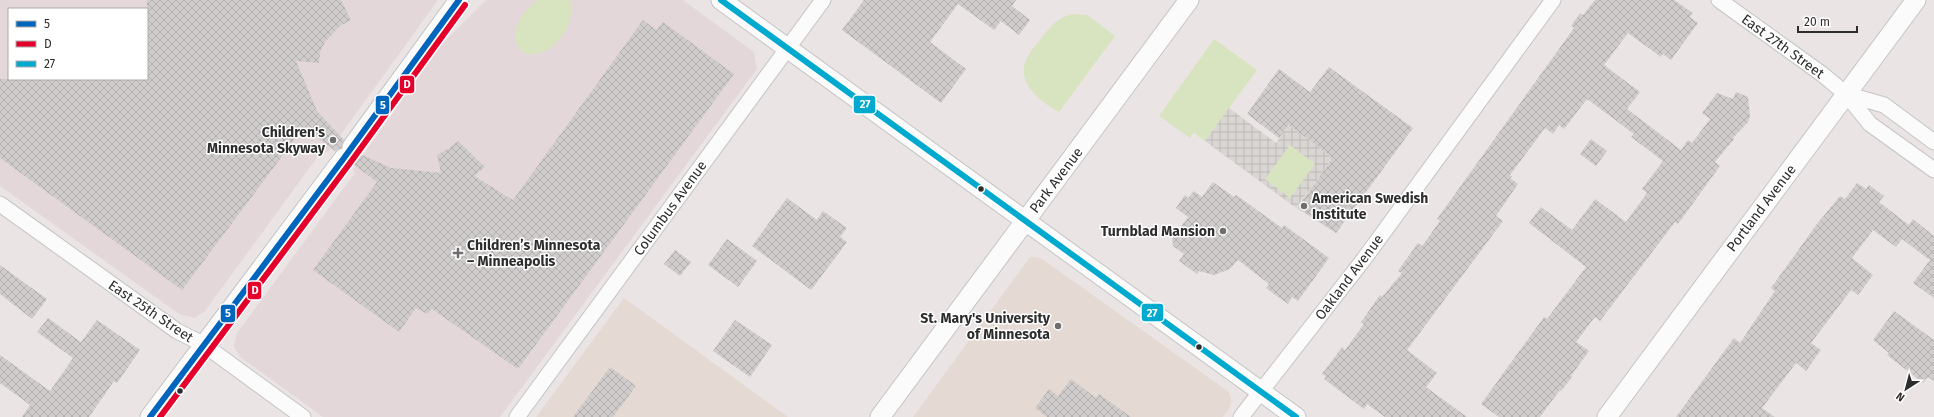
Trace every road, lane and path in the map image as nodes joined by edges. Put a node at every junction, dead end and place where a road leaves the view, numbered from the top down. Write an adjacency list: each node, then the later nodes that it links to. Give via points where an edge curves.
1 (459, 0): 14 (street)
2 (721, 0): 8 (street)
3 (823, 0): 8 (street, Columbus Avenue)
4 (1189, 0): 13 (street, Park Avenue)
5 (1553, 0): 15 (street, Oakland Avenue, via 1364,259)
6 (1719, 0): 9 (street, East 27th Street)
7 (1916, 0): 9 (street, Portland Avenue)
8 (787, 49): 13 (street); 18 (street, Columbus Avenue)
9 (1846, 94): 10 (street, East 27th Street, via 1884,105); 11 (street, East 27th Street, via 1870,124); 22 (street, Portland Avenue)
10 (1934, 142)
11 (1934, 170)
12 (0, 204): 14 (street, East 25th Street, via 177,331)
13 (1025, 221): 15 (street); 19 (street, Park Avenue)
14 (203, 344): 16 (street); 17 (street, East 25th Street)
15 (1261, 392): 20 (street, Oakland Avenue); 21 (street)
16 (150, 417)
17 (303, 417)
18 (517, 417)
19 (880, 417)
20 (1241, 417)
21 (1296, 417)
22 (1607, 417)

